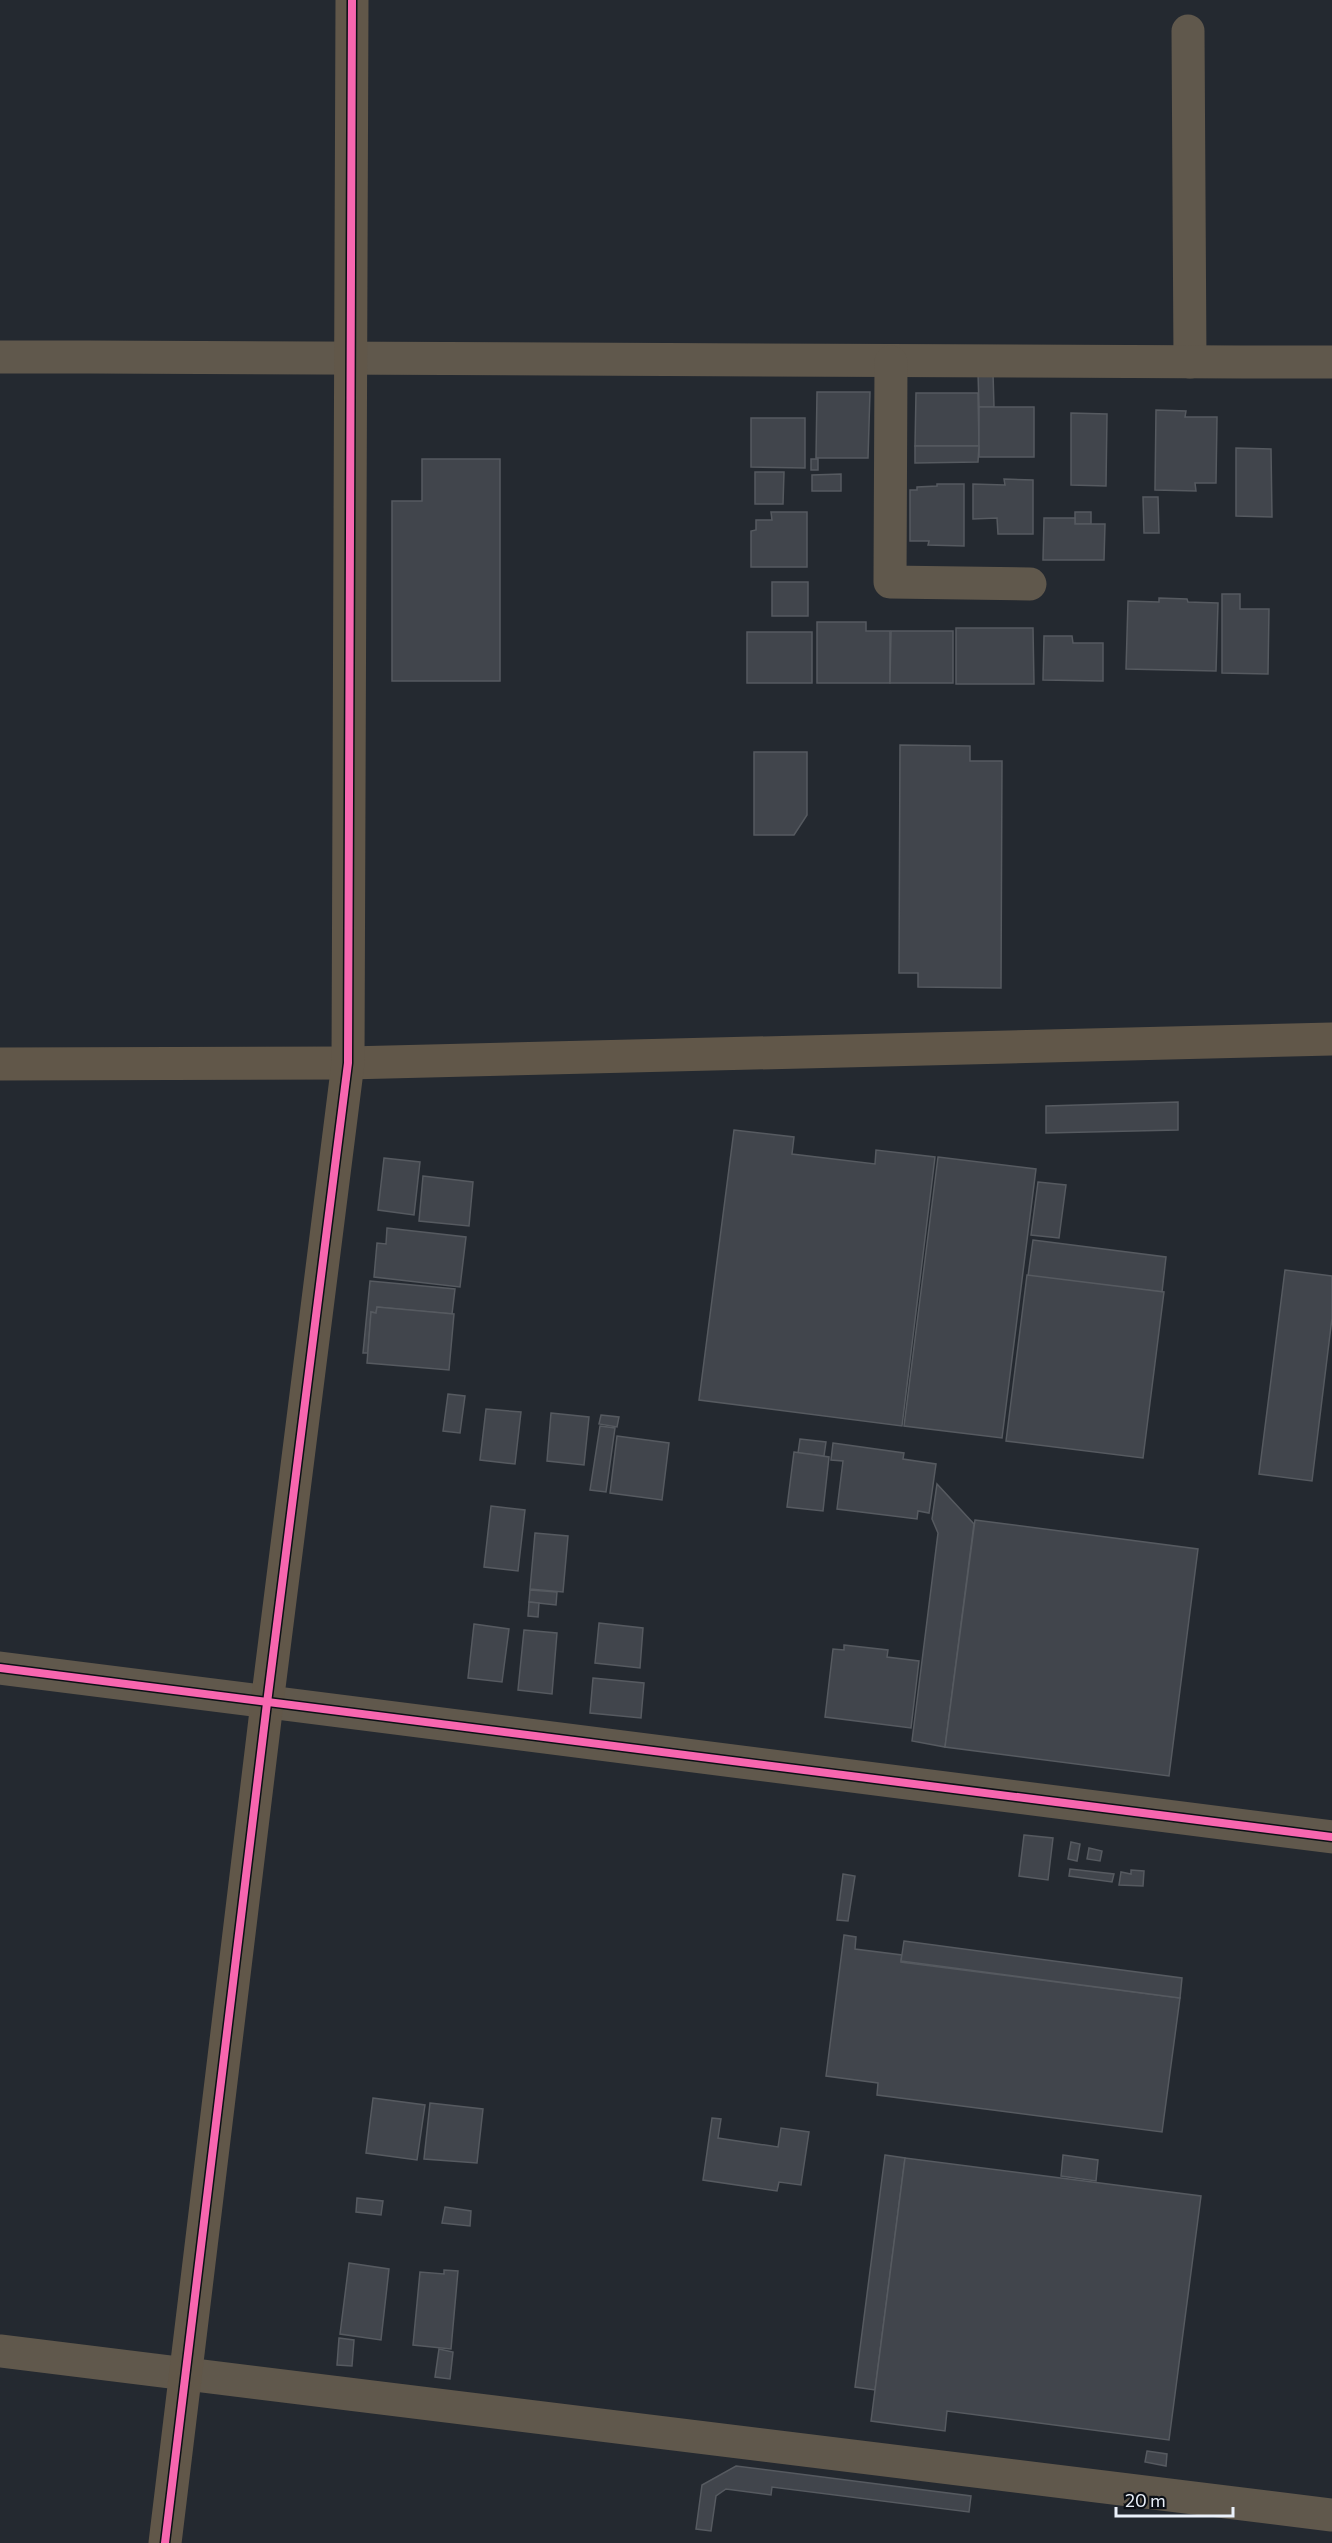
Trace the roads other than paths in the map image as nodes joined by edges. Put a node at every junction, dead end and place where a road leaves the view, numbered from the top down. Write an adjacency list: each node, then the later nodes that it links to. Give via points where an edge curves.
1 (352, 0): 3 (street)
2 (1188, 31): 5 (street)
3 (351, 356): 4 (street); 7 (street); 10 (street)
4 (0, 357)
5 (1190, 362): 6 (street); 7 (street)
6 (1332, 362)
7 (891, 363): 8 (street, via 890,582)
8 (1030, 584)
9 (1332, 1039): 10 (street)
10 (348, 1063): 11 (street); 13 (street)
11 (0, 1064)
12 (0, 1668): 13 (street)
13 (267, 1703): 14 (street); 16 (street)
14 (1332, 1837)
15 (0, 2351): 16 (street)
16 (186, 2373): 17 (street); 18 (street)
17 (1332, 2515)
18 (165, 2543)

